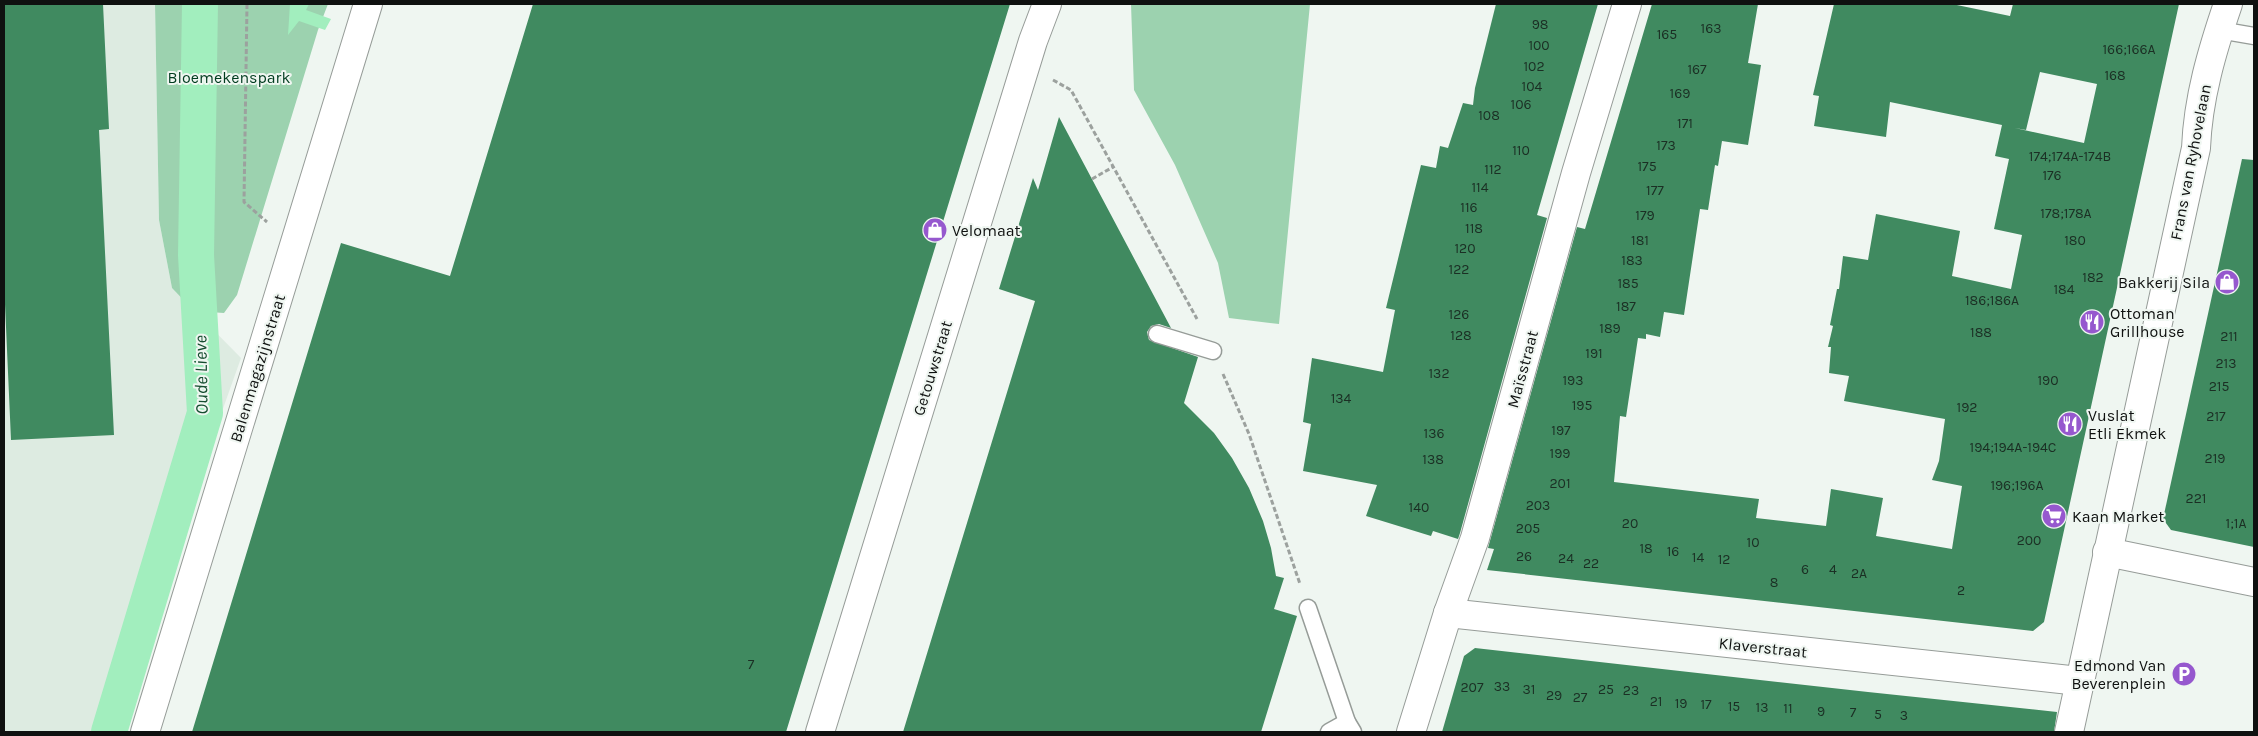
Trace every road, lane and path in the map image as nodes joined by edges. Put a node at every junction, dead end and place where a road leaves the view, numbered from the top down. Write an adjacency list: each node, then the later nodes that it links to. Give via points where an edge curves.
1 (247, 4): 10 (path, via 244,202)
2 (368, 4): 10 (street, Balenmagazijnstraat)
3 (1047, 4): 20 (street, Getouwstraat, via 1030,50)
4 (1627, 4): 16 (street, Maïsstraat, via 1576,173 1475,538)
5 (2228, 4): 6 (street, Frans van Ryhovelaan)
6 (2219, 30): 7 (lane); 13 (street, Frans van Ryhovelaan, via 2199,107 2196,148)
7 (2254, 36)
8 (1113, 168): 9 (path)
9 (1092, 179)
10 (294, 245): 19 (street, Balenmagazijnstraat)
11 (1157, 334): 12 (lane)
12 (1213, 351)
13 (2107, 552): 14 (street); 17 (street, Frans van Ryhovelaan)
14 (2254, 582)
15 (1308, 608): 18 (lane)
16 (1448, 613): 17 (street, Klaverstraat); 22 (street, Maïsstraat)
17 (2079, 681): 23 (street, Frans van Ryhovelaan)
18 (1350, 727): 21 (lane)
19 (145, 732)
20 (820, 732)
21 (1329, 732)
22 (1411, 732)
23 (2069, 732)

